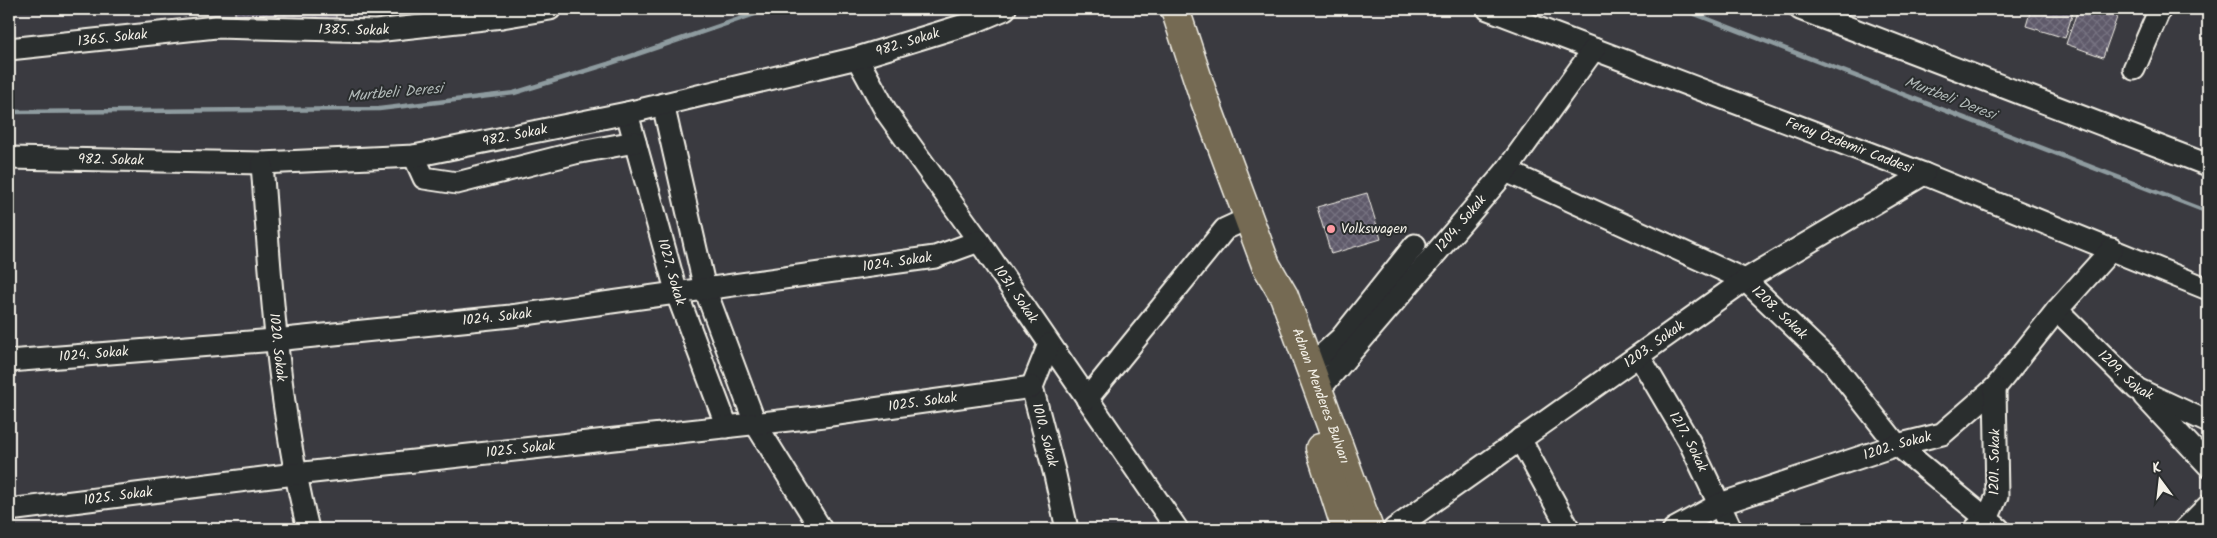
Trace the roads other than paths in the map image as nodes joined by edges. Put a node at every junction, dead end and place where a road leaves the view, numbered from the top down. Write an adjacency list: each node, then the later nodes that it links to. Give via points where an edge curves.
1 (550, 9): 8 (street, 1385. Sokak, via 376,31)
2 (1005, 9): 11 (street, 982. Sokak, via 974,22)
3 (1162, 9): 13 (main road, Adnan Menderes Bulvarı)
4 (1175, 9): 13 (main road, Adnan Menderes Bulvarı)
5 (1488, 9): 10 (street, Feray Özdemir Caddesi)
6 (1800, 9): 20 (street)
7 (2160, 9): 12 (street)
8 (215, 18): 9 (street, 1365. Sokak)
9 (9, 49)
10 (1594, 49): 21 (street, 1204. Sokak); 22 (street, Feray Özdemir Caddesi)
11 (857, 58): 14 (street, 982. Sokak); 24 (street, 1031. Sokak, via 887,113)
12 (2134, 69)
13 (1204, 98): 23 (main road, Adnan Menderes Bulvarı)
14 (663, 104): 15 (street, 982. Sokak); 29 (street)
15 (627, 114): 16 (street, 1027. Sokak); 17 (street, 982. Sokak)
16 (634, 142): 17 (street, via 575,153 457,183 424,178); 31 (street, 1027. Sokak)
17 (414, 156): 19 (street, 982. Sokak)
18 (9, 158): 19 (street, 982. Sokak)
19 (262, 163): 33 (street, 1020. Sokak)
20 (2208, 165)
21 (1506, 171): 28 (street, 1208. Sokak); 37 (street, 1204. Sokak)
22 (1924, 174): 26 (street, Feray Özdemir Caddesi); 28 (street, 1203. Sokak)
23 (1248, 218): 27 (main road, Adnan Menderes Bulvarı); 41 (street, via 1225,230)
24 (979, 241): 29 (street, 1024. Sokak, via 935,257); 34 (street, 1031. Sokak)
25 (1416, 245): 37 (street, via 1340,338)
26 (2112, 249): 30 (street, Feray Özdemir Caddesi); 32 (street, 1202. Sokak)
27 (1266, 264): 37 (main road, Adnan Menderes Bulvarı, via 1284,296); 57 (main road, Adnan Menderes Bulvarı, via 1271,300)
28 (1745, 280): 35 (street, 1203. Sokak); 46 (street, 1208. Sokak, via 1834,365)
29 (705, 289): 31 (street, 1024. Sokak); 43 (street)
30 (2208, 289)
31 (677, 294): 33 (street, 1024. Sokak, via 501,317); 44 (street, 1027. Sokak)
32 (2057, 310): 39 (street, 1202. Sokak); 40 (street, 1209. Sokak)
33 (275, 340): 36 (street, 1024. Sokak); 48 (street, 1020. Sokak)
34 (1049, 344): 38 (street, 1010. Sokak); 41 (street, 1031. Sokak)
35 (1640, 356): 45 (street, 1203. Sokak); 49 (street, 1217. Sokak, via 1689,441)
36 (9, 361)
37 (1314, 379): 58 (main road, Adnan Menderes Bulvarı)
38 (1032, 387): 43 (street, 1025. Sokak); 55 (street, 1010. Sokak)
39 (1995, 388): 46 (street, 1202. Sokak, via 1942,434); 52 (street, 1201. Sokak, via 1997,496)
40 (2137, 389): 42 (street, 1209. Sokak); 47 (street)
41 (1087, 399): 56 (street, 1031. Sokak)
42 (2208, 422)
43 (755, 423): 44 (street, 1025. Sokak); 54 (street)
44 (727, 427): 48 (street, 1025. Sokak)
45 (1520, 439): 59 (street, 1203. Sokak); 60 (street)
46 (1897, 445): 49 (street, 1202. Sokak); 52 (street, 1208. Sokak)
47 (2208, 465)
48 (295, 474): 51 (street, 1025. Sokak); 53 (street, 1020. Sokak)
49 (1720, 504): 61 (street, 1202. Sokak); 62 (street, 1217. Sokak)
50 (2208, 506): 63 (street)
51 (9, 510)
52 (1987, 526)
53 (308, 529)
54 (821, 529)
55 (1067, 529)
56 (1177, 529)
57 (1346, 529)
58 (1369, 529)
59 (1394, 529)
60 (1569, 529)
61 (1674, 529)
62 (1732, 529)
63 (2185, 529)

